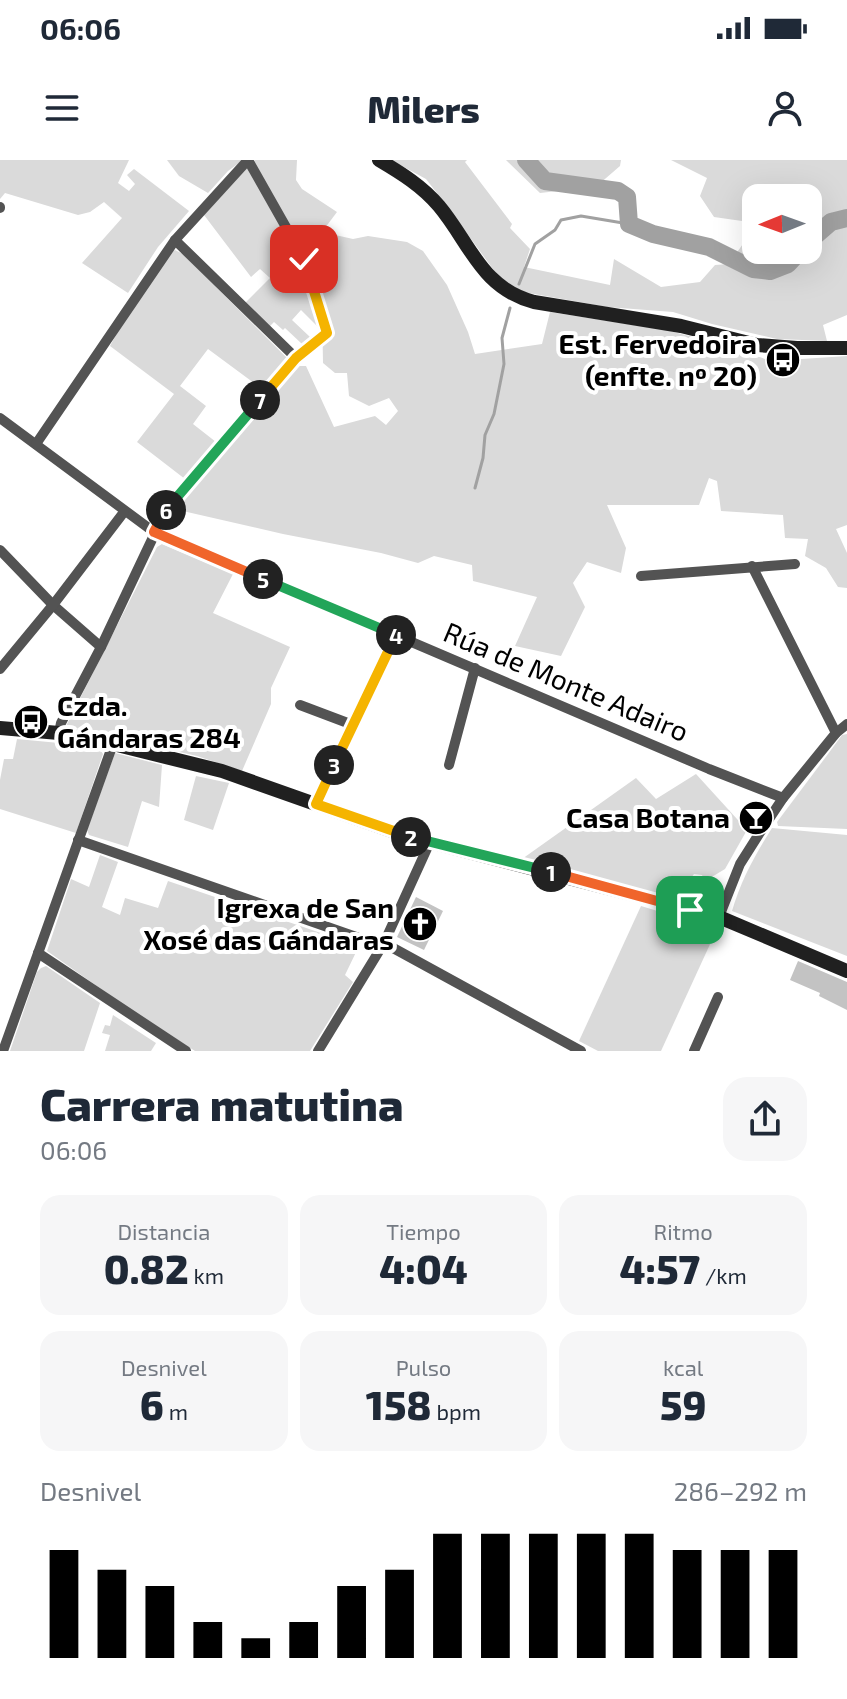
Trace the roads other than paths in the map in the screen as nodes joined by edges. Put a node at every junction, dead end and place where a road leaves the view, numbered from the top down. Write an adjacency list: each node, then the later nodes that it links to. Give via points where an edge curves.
1 (248, 160): 3 (street); 5 (street, via 304,259 327,333)
2 (379, 160): 4 (main road, via 426,191 487,275 519,298 757,345)
3 (175, 240): 5 (street); 7 (street)
4 (847, 348)
5 (296, 358): 9 (street, via 165,512)
6 (0, 418): 7 (street, Rúa de Monte Adairo)
7 (36, 444): 8 (street, Rúa de Monte Adairo)
8 (124, 512): 9 (street, Rúa de Monte Adairo); 14 (street)
9 (154, 532): 15 (street, Rúa de Monte Adairo); 16 (street)
10 (0, 550): 14 (street)
11 (795, 564): 12 (street)
12 (752, 566): 13 (street); 24 (street)
13 (641, 576)
14 (53, 605): 16 (street); 18 (street)
15 (396, 635): 17 (street, Rúa de Monte Adairo); 21 (street)
16 (101, 647): 23 (street)
17 (475, 668): 26 (street); 27 (street, Rúa de Monte Adairo)
18 (0, 669)
19 (300, 705): 21 (street)
20 (847, 724): 24 (street)
21 (353, 725): 28 (street)
22 (0, 728): 23 (main road)
23 (59, 733): 25 (main road)
24 (836, 733): 27 (street)
25 (113, 744): 28 (main road, via 222,771); 29 (street)
26 (449, 765)
27 (783, 798): 31 (street, via 740,864)
28 (316, 804): 30 (main road)
29 (78, 840): 32 (street); 33 (street)
30 (430, 842): 31 (main road); 32 (street)
31 (719, 917): 34 (main road)
32 (383, 945): 38 (street); 39 (street)
33 (38, 953): 36 (street); 37 (street)
34 (847, 971)
35 (718, 997): 40 (street)
36 (3, 1051)
37 (186, 1051)
38 (318, 1051)
39 (581, 1051)
40 (694, 1051)

